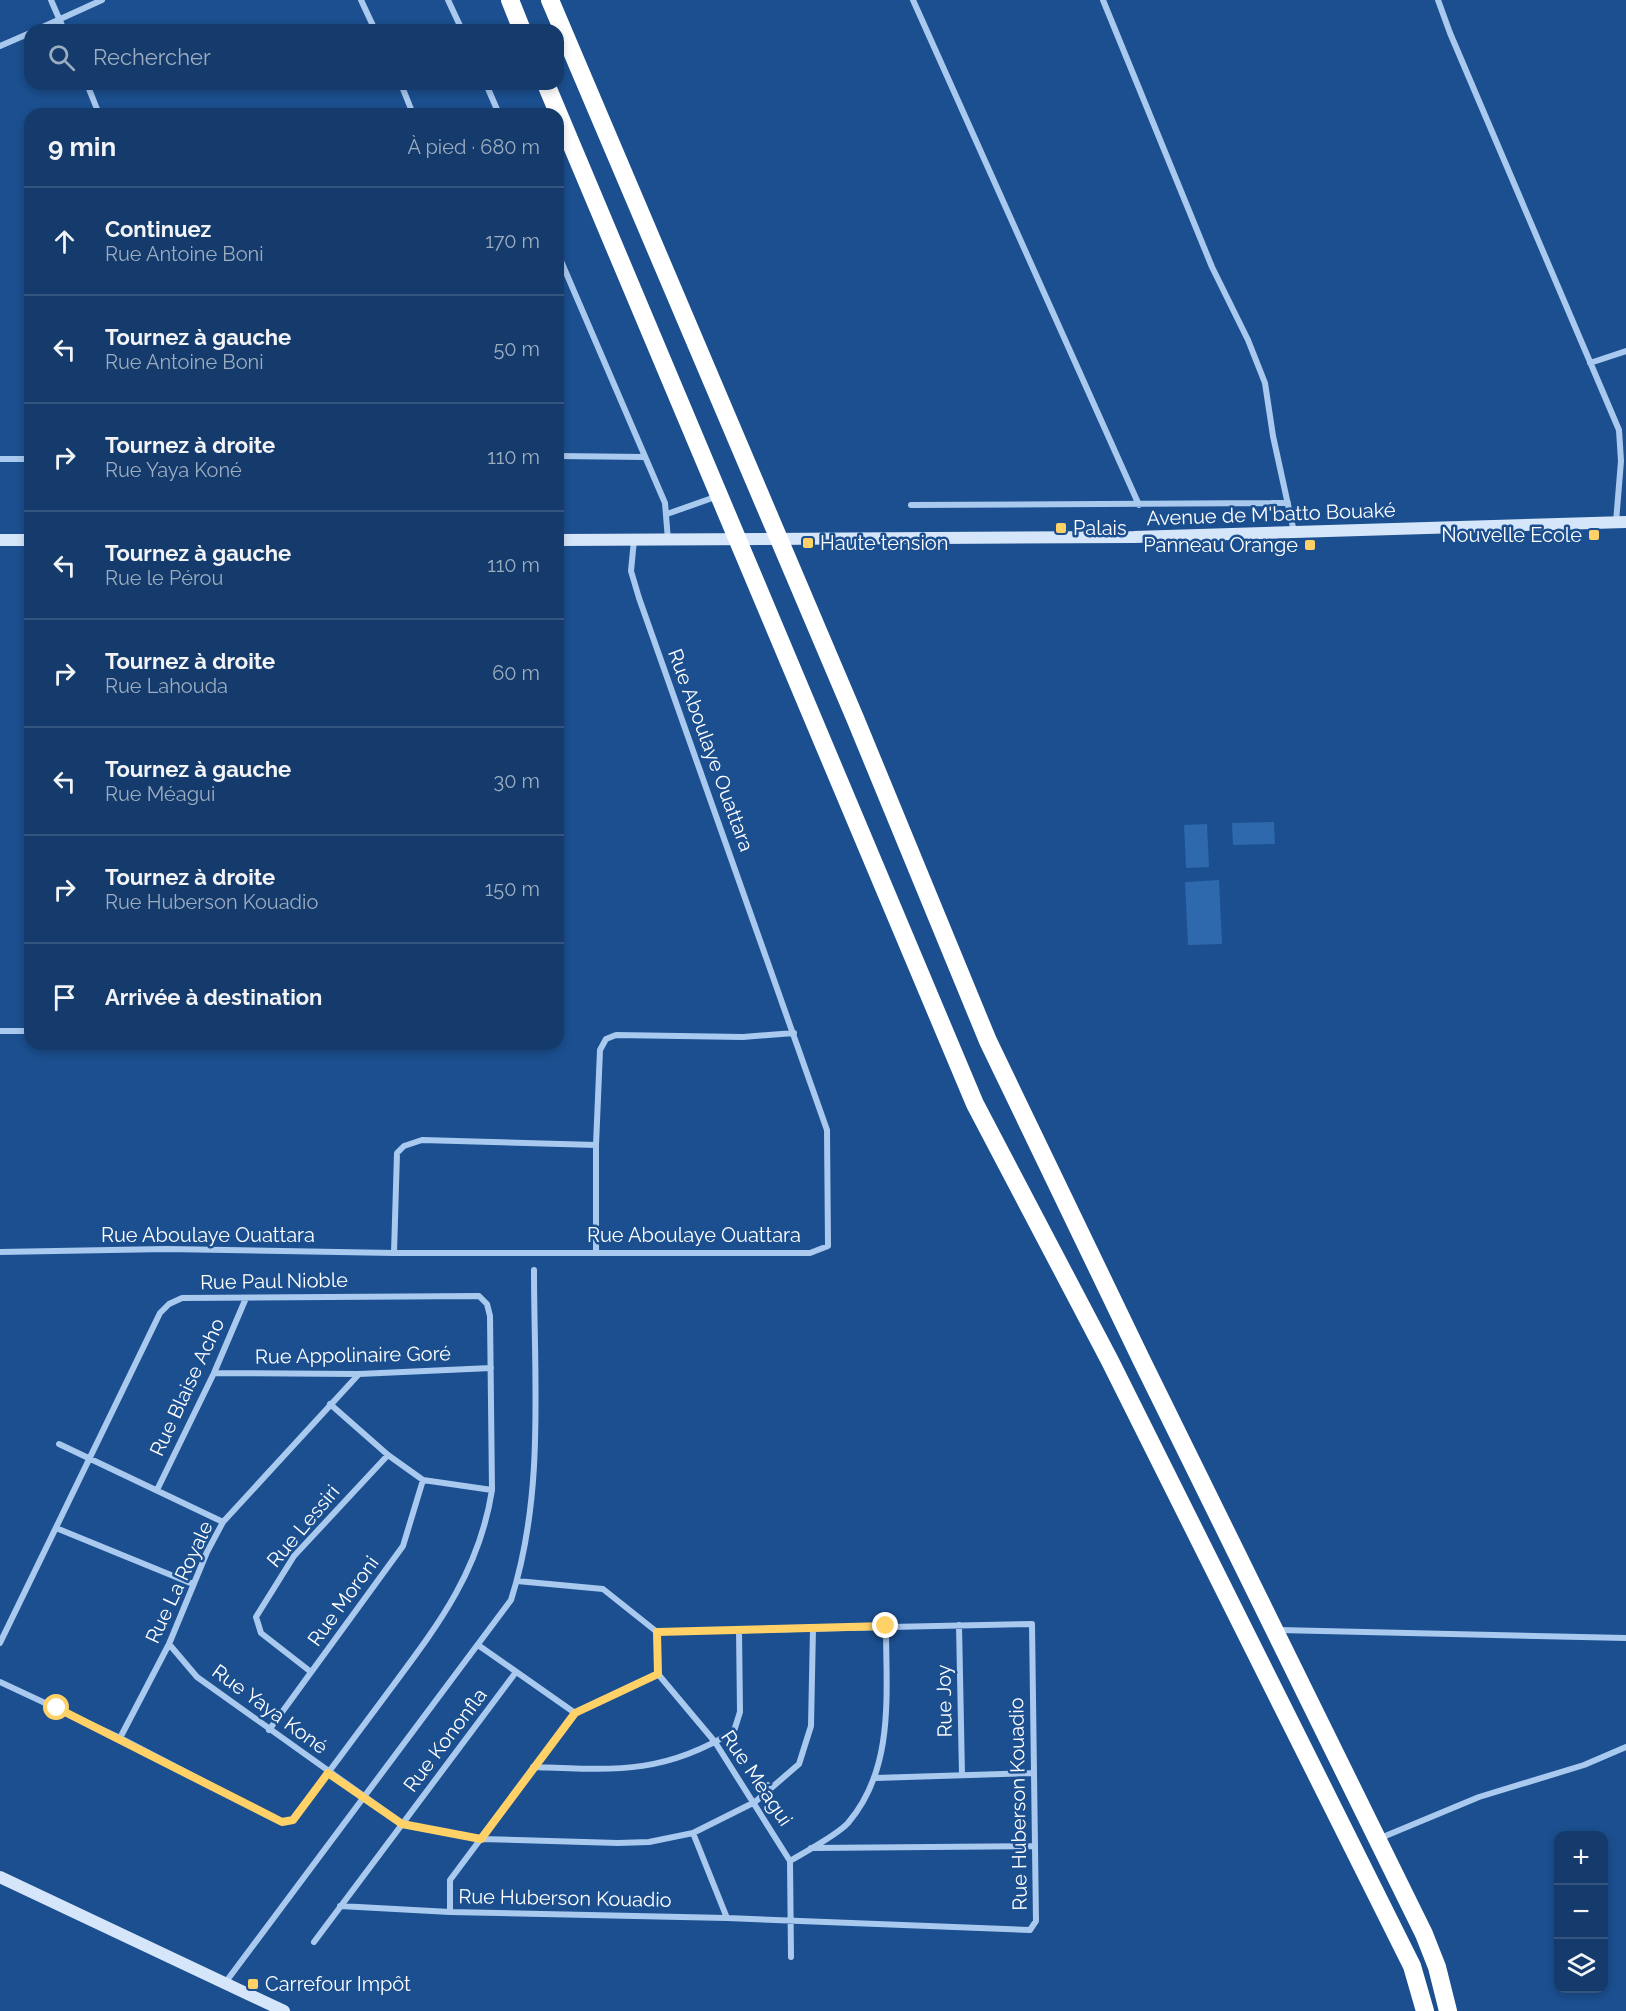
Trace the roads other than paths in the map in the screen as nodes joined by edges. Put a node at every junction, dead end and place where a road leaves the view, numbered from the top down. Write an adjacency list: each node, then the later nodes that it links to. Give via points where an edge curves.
1 (51, 0): 10 (street)
2 (102, 0): 10 (street)
3 (361, 0): 13 (street)
4 (448, 0): 14 (street)
5 (510, 0): 15 (highway)
6 (550, 0): 16 (highway)
7 (914, 0): 39 (street)
8 (1104, 0): 37 (street, via 1212,267 1265,383)
9 (1438, 0): 31 (street)
10 (60, 19): 11 (street); 12 (street)
11 (49, 24)
12 (62, 24)
13 (372, 24)
14 (459, 24)
15 (520, 24)
16 (560, 24)
17 (564, 33): 49 (highway)
18 (24, 36): 19 (street)
19 (0, 46)
20 (89, 90): 24 (street)
21 (403, 90): 25 (street)
22 (489, 90): 26 (street)
23 (548, 90): 27 (highway)
24 (97, 108)
25 (411, 108)
26 (497, 108)
27 (555, 108)
28 (564, 133): 36 (highway)
29 (564, 268): 33 (street)
30 (1626, 351): 31 (street)
31 (1590, 363): 41 (street, via 1619,430)
32 (564, 456): 33 (street)
33 (644, 457): 40 (street)
34 (0, 459): 35 (street)
35 (24, 459)
36 (720, 495): 40 (street); 48 (highway)
37 (1288, 502): 39 (street); 42 (street)
38 (910, 505): 39 (street)
39 (1139, 505)
40 (668, 514): 47 (street)
41 (1621, 522): 42 (street, Avenue de M'batto Bouaké)
42 (1294, 532): 49 (street, Avenue de M'batto Bouaké)
43 (0, 540): 44 (street)
44 (24, 540)
45 (564, 540): 46 (street, Avenue de M'batto Bouaké)
46 (634, 540): 47 (street, Avenue de M'batto Bouaké); 52 (street, Rue Aboulaye Ouattara, via 632,570 639,598)
47 (668, 540): 48 (street, Avenue de M'batto Bouaké)
48 (740, 540): 49 (street, Avenue de M'batto Bouaké); 115 (highway, via 975,1104 1110,1361 1412,1966)
49 (780, 540): 77 (highway, via 988,1041)
50 (24, 1031): 51 (street)
51 (0, 1032)
52 (794, 1033): 53 (street, via 743,1037 616,1035 606,1039 600,1050); 56 (street, Rue Aboulaye Ouattara, via 827,1130 828,1246 810,1252)
53 (596, 1145): 55 (street, via 423,1140 404,1146 397,1153); 56 (street)
54 (0, 1252): 55 (street, Rue Aboulaye Ouattara)
55 (394, 1252): 56 (street, Rue Aboulaye Ouattara)
56 (597, 1252)
57 (534, 1270): 71 (street, via 534,1490)
58 (246, 1298): 59 (street, Rue Paul Nioble, via 479,1296 487,1304 490,1316); 60 (street, Rue Blaise Acho); 65 (street, Rue Paul Nioble, via 182,1299 160,1313)
59 (491, 1368): 61 (street, Rue Appolinaire Goré); 68 (street)
60 (214, 1372): 61 (street, Rue Appolinaire Goré); 67 (street, Rue Blaise Acho)
61 (359, 1374): 62 (street, Rue La Royale)
62 (330, 1404): 64 (street); 69 (street, Rue La Royale)
63 (59, 1444): 65 (street)
64 (388, 1455): 66 (street); 83 (street, Rue Lessiri, via 294,1556 256,1617 261,1633)
65 (90, 1458): 67 (street); 70 (street, Rue Paul Nioble)
66 (423, 1480): 68 (street); 83 (street, Rue Moroni, via 403,1546)
67 (157, 1490): 69 (street)
68 (492, 1490): 93 (street, via 489,1513 470,1569 443,1619)
69 (223, 1522): 72 (street, Rue La Royale)
70 (56, 1528): 72 (street); 80 (street, Rue Paul Nioble)
71 (518, 1581): 78 (street, via 603,1589); 82 (street, via 512,1600)
72 (193, 1584): 81 (street, Rue La Royale)
73 (959, 1625): 74 (street, Rue Huberson Kouadio); 94 (street, Rue Huberson Kouadio, via 1032,1624); 95 (street, Rue Joy)
74 (886, 1626): 75 (street, Rue Huberson Kouadio); 96 (street, via 887,1730)
75 (813, 1628): 76 (street, Rue Huberson Kouadio); 98 (street, Rue Yaya Koné, via 811,1726 799,1764)
76 (738, 1629): 78 (street, Rue Huberson Kouadio); 90 (street, via 740,1712 734,1731)
77 (1275, 1630): 79 (street); 102 (highway)
78 (657, 1632): 85 (street)
79 (1626, 1638)
80 (0, 1643)
81 (169, 1644): 88 (street, Rue Yaya Koné, via 197,1677); 89 (street, Rue La Royale)
82 (478, 1645): 84 (street); 97 (street)
83 (311, 1672): 88 (street, Rue Moroni)
84 (516, 1672): 87 (street); 99 (street, Rue Kononfla)
85 (658, 1674): 87 (street); 90 (street, Rue Méagui)
86 (0, 1682): 89 (street)
87 (575, 1713): 92 (street)
88 (268, 1730): 93 (street, Rue Yaya Koné)
89 (120, 1738): 93 (street, via 282,1822 293,1820)
90 (715, 1743): 92 (street, via 670,1762 640,1768); 98 (street, Rue Méagui)
91 (1626, 1747): 102 (street, via 1584,1765 1479,1797)
92 (534, 1767): 101 (street)
93 (328, 1773): 97 (street, Rue Yaya Koné)
94 (1034, 1773): 95 (street); 103 (street, Rue Huberson Kouadio)
95 (962, 1775): 96 (street)
96 (875, 1778): 104 (street, via 847,1824)
97 (363, 1798): 99 (street, Rue Yaya Koné); 113 (street)
98 (755, 1802): 100 (street, Rue Yaya Koné); 105 (street, Rue Méagui)
99 (402, 1824): 101 (street, Rue Yaya Koné); 107 (street, Rue Kononfla)
100 (693, 1833): 101 (street, Rue Yaya Koné, via 649,1842 618,1843); 109 (street)
101 (481, 1839): 108 (street, via 450,1880)
102 (1377, 1839): 116 (highway, via 1424,1934)
103 (1035, 1846): 104 (street); 110 (street, Rue Huberson Kouadio, via 1036,1921 1030,1930)
104 (809, 1848): 105 (street)
105 (790, 1861): 110 (street, Rue Méagui)
106 (0, 1877): 113 (street)
107 (340, 1906): 108 (street, Rue Huberson Kouadio); 111 (street, Rue Kononfla)
108 (450, 1912): 109 (street, Rue Huberson Kouadio)
109 (727, 1918): 110 (street, Rue Huberson Kouadio)
110 (791, 1921): 112 (street, Rue Méagui)
111 (314, 1942)
112 (791, 1957)
113 (225, 1983): 114 (street)
114 (284, 2011)
115 (1425, 2011)
116 (1448, 2011)

